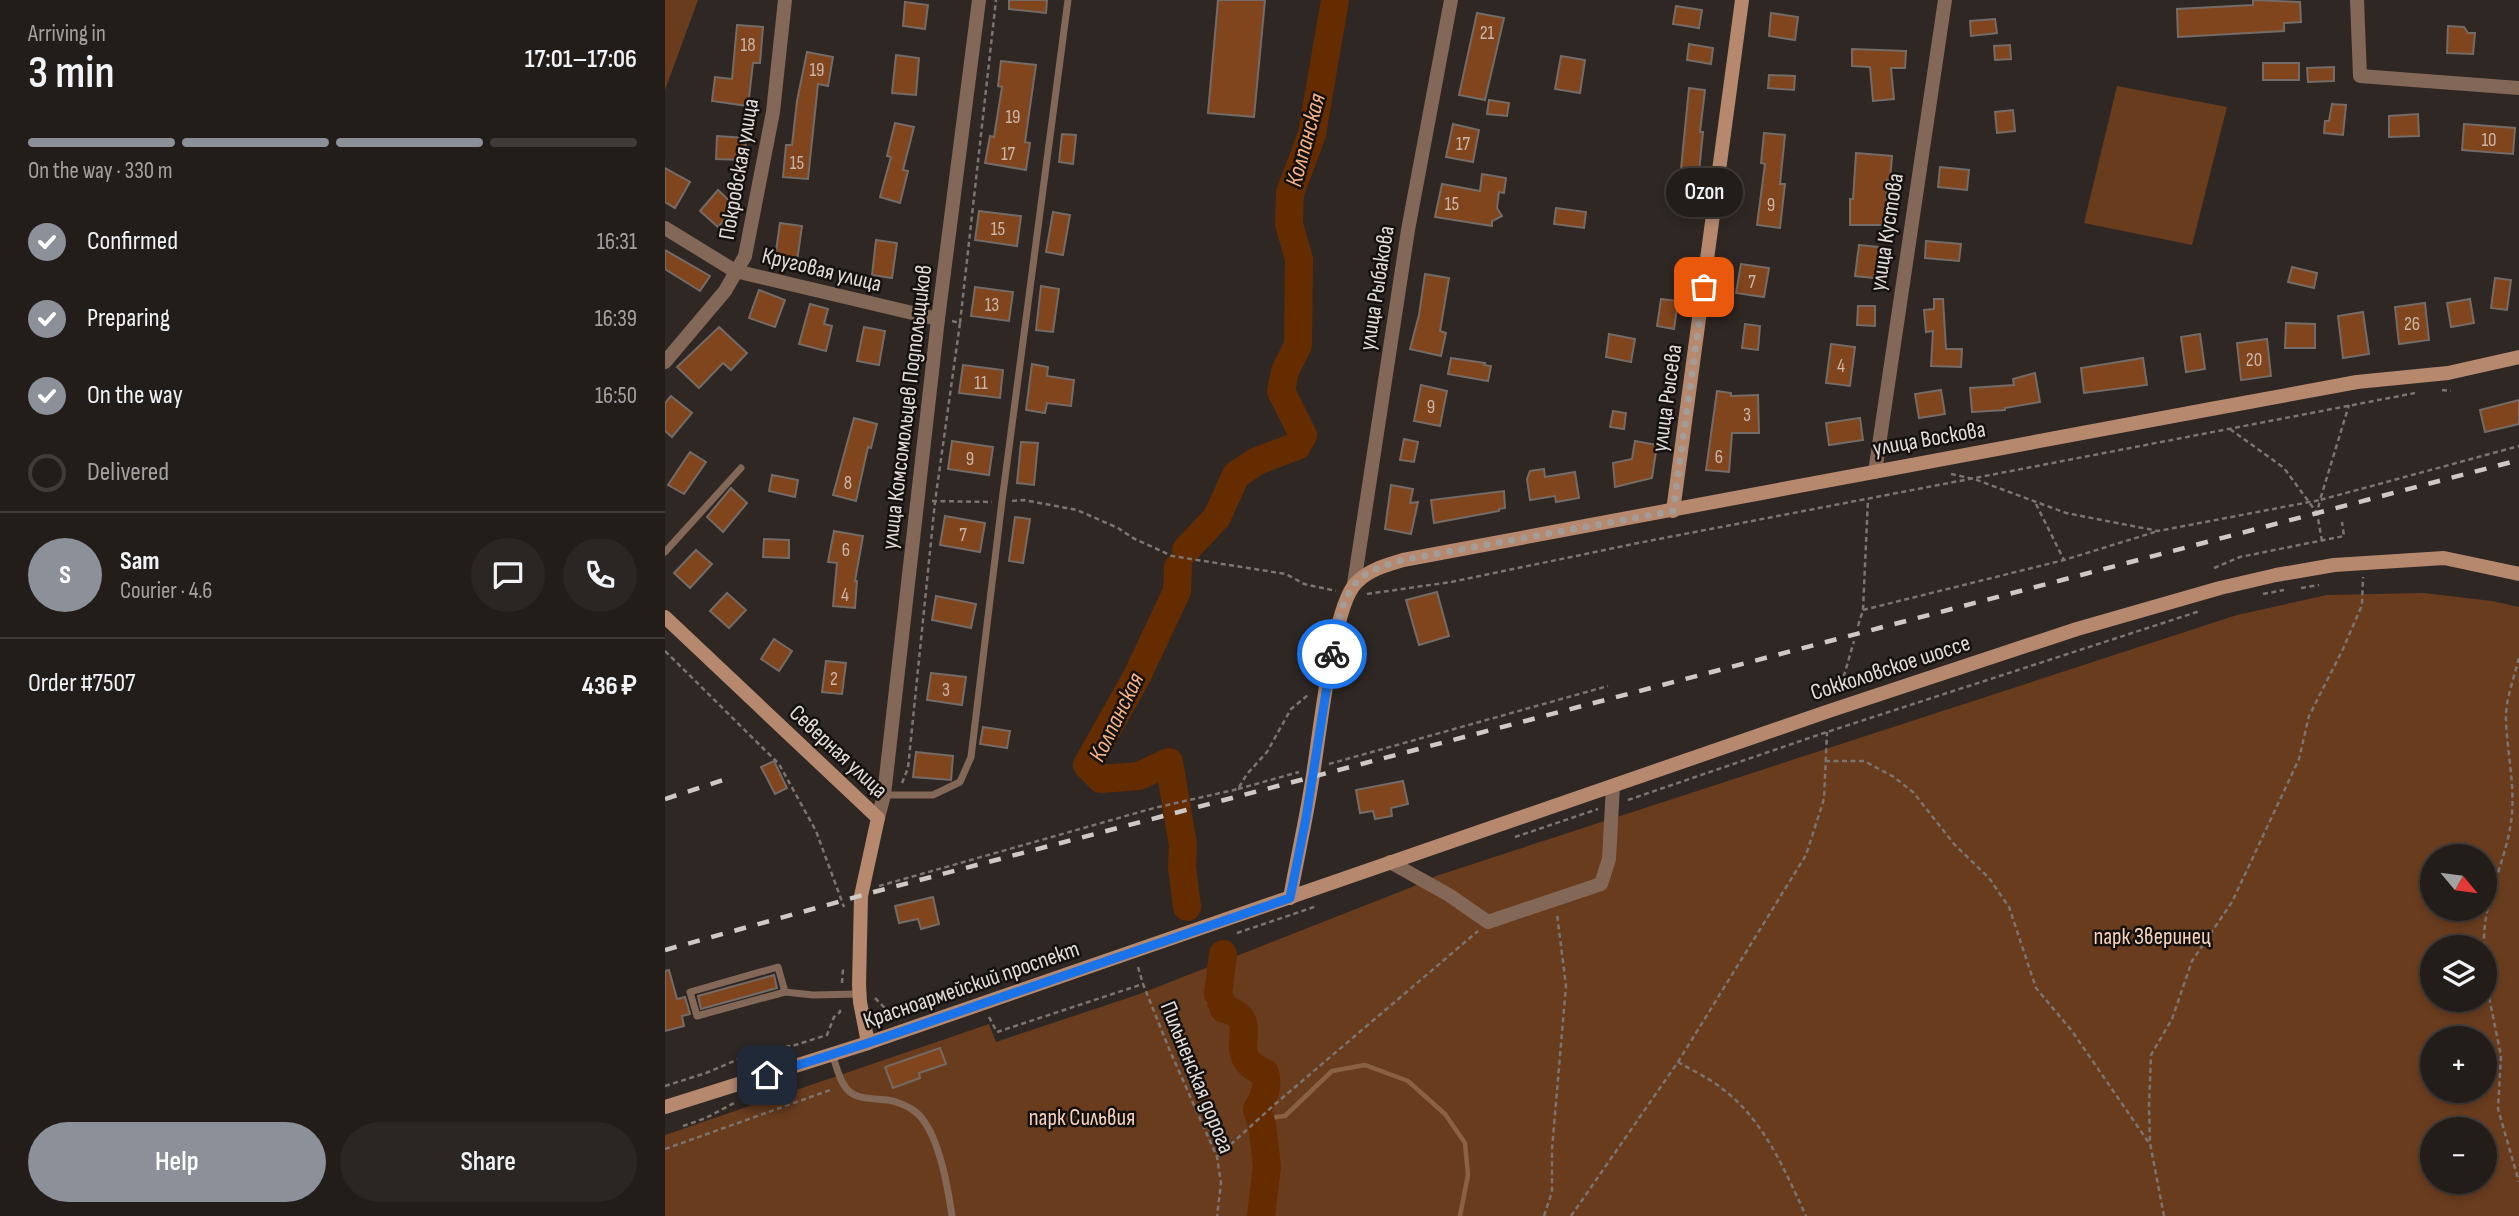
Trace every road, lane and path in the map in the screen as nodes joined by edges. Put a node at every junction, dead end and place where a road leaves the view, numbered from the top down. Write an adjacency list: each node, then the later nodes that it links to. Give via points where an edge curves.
1 (785, 0): 11 (street, Покровская улица, via 773,112 745,256)
2 (979, 0): 12 (street, улица Комсомольцев Подпольщиков)
3 (996, 0): 13 (path)
4 (1068, 0): 29 (lane)
5 (1451, 0): 39 (street, улица Рыбакова, via 1408,230)
6 (1742, 0): 33 (main road, улица Рысева)
7 (1945, 0): 23 (street, улица Кустова)
8 (2357, 0): 9 (street, via 2360,76)
9 (2519, 88)
10 (665, 228): 11 (street, Круговая улица)
11 (735, 271): 12 (street, Круговая улица); 15 (street, Покровская улица, via 725,291)
12 (938, 319): 13 (path); 26 (street, улица Комсомольцев Подпольщиков)
13 (960, 323): 30 (path)
14 (2519, 357): 23 (main road, улица Воскова)
15 (665, 362)
16 (2437, 388): 18 (path)
17 (2424, 391): 19 (path)
18 (2451, 391)
19 (2349, 405): 20 (path); 28 (path)
20 (2230, 429): 25 (path); 32 (path, via 2284,468)
21 (2519, 446): 28 (path)
22 (741, 468): 38 (lane)
23 (1875, 472): 33 (main road, улица Воскова)
24 (1947, 473): 25 (path)
25 (1974, 479): 27 (path); 31 (path)
26 (918, 499): 30 (path); 65 (street, улица Комсомольцев Подпольщиков)
27 (1868, 499): 46 (path, via 1451,582 1372,595); 51 (path)
28 (2320, 500): 32 (path); 34 (path)
29 (1002, 501): 30 (path); 46 (path, via 1024,500 1077,510 1172,556 1286,574 1304,584); 65 (lane, via 971,757 960,782 933,795)
30 (935, 502): 65 (path, via 908,768)
31 (2035, 502): 36 (path, via 2066,513); 40 (path)
32 (2310, 502): 34 (path); 36 (path)
33 (1673, 511): 43 (main road, улица Воскова, via 1403,560)
34 (2317, 513): 37 (path)
35 (2341, 522): 37 (path, via 2344,536)
36 (2158, 531): 40 (path)
37 (2322, 541): 42 (path, via 2240,557)
38 (665, 552)
39 (1359, 554): 43 (street); 46 (street, улица Рыбакова)
40 (2064, 560): 51 (path)
41 (2364, 564): 44 (main road, Сокколовское шоссе, via 2444,558); 59 (main road, Сокколовское шоссе, via 2334,565 2220,587); 95 (path, via 2362,605 2309,716 2299,759 2232,902 2192,961 2172,1019 2151,1055)
42 (2214, 568)
43 (1374, 570): 46 (main road, улица Воскова)
44 (2519, 574)
45 (2319, 585): 47 (path)
46 (1352, 589): 62 (main road, via 1335,642)
47 (2294, 589)
48 (2286, 590): 49 (path)
49 (2261, 595)
50 (2208, 608): 60 (path)
51 (1863, 610): 53 (path)
52 (665, 617): 67 (main road, Северная улица)
53 (1858, 626)
54 (1854, 641): 59 (path)
55 (665, 651): 74 (path, via 779,764 816,831)
56 (2519, 657): 77 (path, via 2505,717 2513,779 2511,819)
57 (1608, 686): 62 (path)
58 (1313, 692): 64 (path, via 1291,709 1267,752)
59 (1829, 711): 60 (path); 63 (main road, Сокколовское шоссе)
60 (1827, 732): 61 (path); 66 (path)
61 (1825, 761): 89 (path, via 1824,799 1806,855); 95 (path, via 1864,761 1894,776 1989,878 2009,907 2036,988 2072,1031)
62 (1315, 768): 64 (path); 71 (main road)
63 (1613, 786): 66 (street); 69 (main road, Сокколовское шоссе)
64 (1238, 789): 70 (path)
65 (891, 795): 67 (street, улица Комсомольцев Подпольщиков)
66 (1612, 805): 68 (path); 72 (street, via 1609,859 1601,884)
67 (878, 818): 82 (main road, Северная улица, via 861,896)
68 (1510, 839)
69 (1390, 862): 71 (main road, Сокколовское шоссе); 75 (street)
70 (876, 887)
71 (1290, 898): 87 (main road, Красноармейский проспект)
72 (1554, 901): 75 (street); 101 (path, via 1566,986 1552,1192)
73 (1321, 904): 76 (path)
74 (846, 910)
75 (1488, 922): 97 (path)
76 (1230, 935)
77 (2483, 935)
78 (843, 965): 83 (path)
79 (1138, 967): 80 (path, Пильненская дорога)
80 (1143, 984): 86 (path); 97 (path, Пильненская дорога)
81 (785, 992): 81 (lane, via 778,967 690,992 697,1016); 83 (lane)
82 (866, 993): 83 (lane); 85 (path, via 885,1008); 87 (main road, Северная улица)
83 (841, 994): 90 (path, via 839,1012 827,1035 792,1046 767,1047)
84 (2492, 1012): 98 (path, via 2501,1056 2498,1110)
85 (913, 1013)
86 (997, 1032)
87 (868, 1043): 88 (main road, Красноармейский проспект)
88 (832, 1054): 91 (lane); 93 (main road, Красноармейский проспект)
89 (1678, 1062): 102 (path); 103 (path, via 1725,1091 1746,1112 1775,1150)
90 (665, 1086)
91 (844, 1086): 96 (path); 99 (lane, via 854,1095 891,1100 926,1122 946,1174)
92 (744, 1099): 94 (path)
93 (665, 1107)
94 (683, 1126)
95 (2150, 1143): 104 (path)
96 (665, 1149)
97 (1217, 1157): 100 (path, Пильненская дорога, via 1221,1183)
98 (2519, 1182)
99 (952, 1216)
100 (1217, 1216)
101 (1544, 1216)
102 (1571, 1216)
103 (1806, 1216)
104 (2164, 1216)

